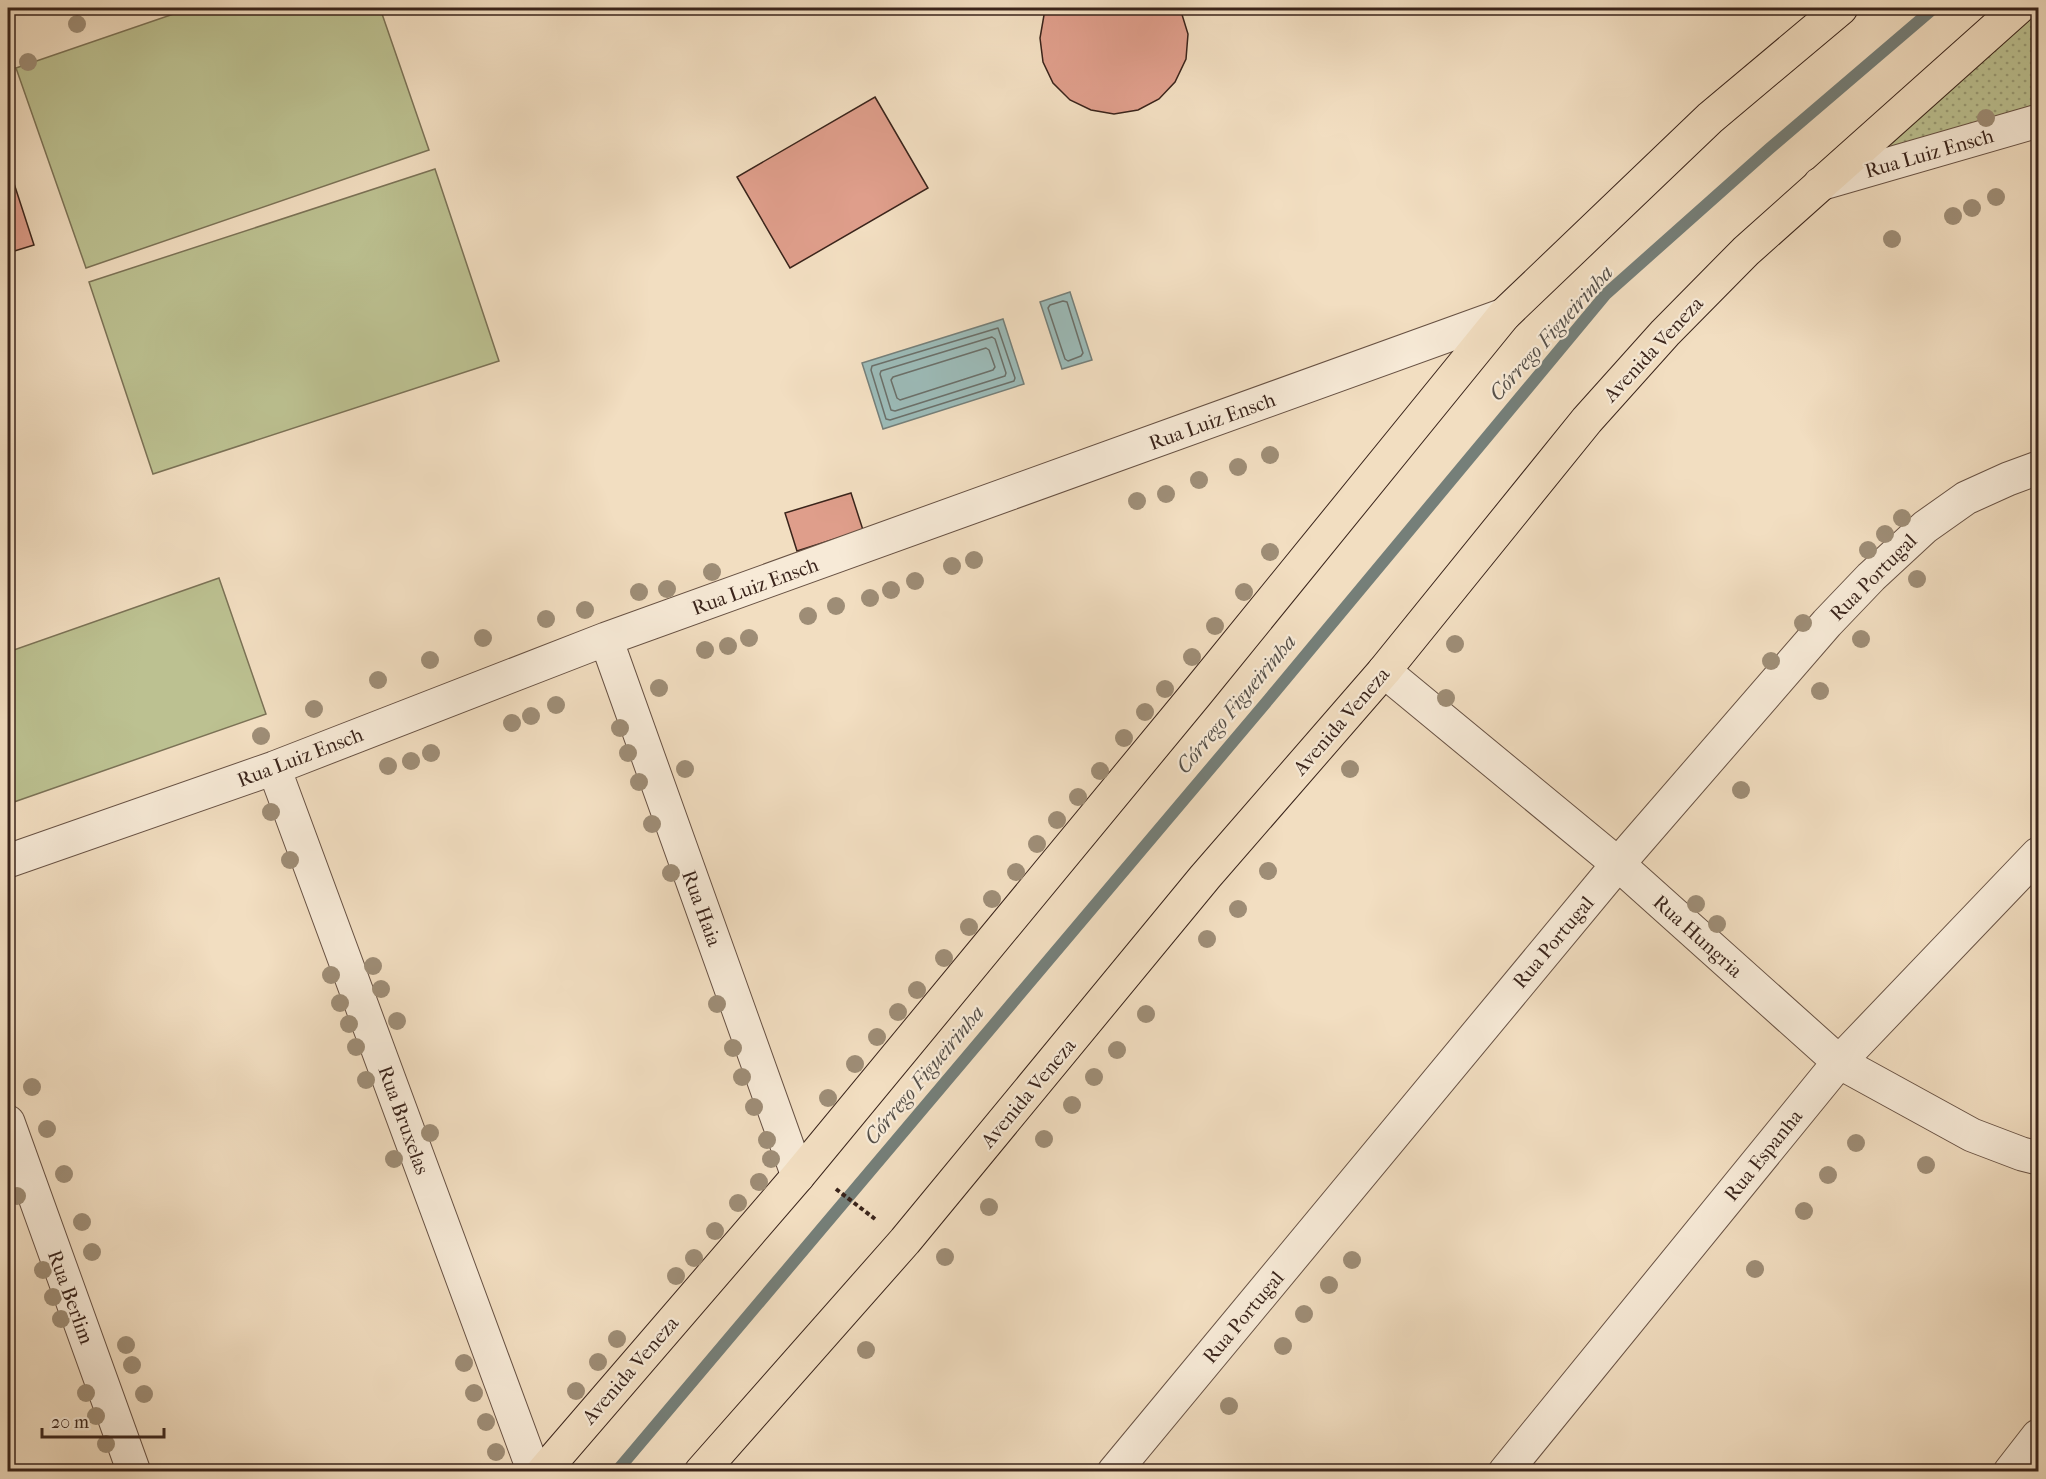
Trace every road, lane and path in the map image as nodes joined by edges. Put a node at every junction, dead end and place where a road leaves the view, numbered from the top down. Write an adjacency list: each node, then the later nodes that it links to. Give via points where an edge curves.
1 (1841, 8): 5 (main road, Avenida Veneza, via 1710,118)
2 (2018, 8): 4 (main road, Avenida Veneza)
3 (2038, 121): 4 (street, Rua Luiz Ensch)
4 (1820, 184): 8 (main road, Avenida Veneza, via 1746,250 1587,420)
5 (1504, 315): 7 (street, Rua Luiz Ensch); 16 (main road, Avenida Veneza)
6 (2038, 468): 12 (street, Rua Portugal, via 1966,498 1925,526 1827,622)
7 (606, 639): 9 (street, Rua Luiz Ensch); 16 (street, Rua Haia)
8 (1384, 671): 12 (street, Rua Hungria); 17 (main road, Avenida Veneza, via 1205,877)
9 (274, 768): 11 (street, Rua Luiz Ensch); 20 (street, Rua Bruxelas)
10 (2038, 854): 13 (street, Rua Espanha)
11 (8, 861)
12 (1618, 864): 13 (street, Rua Hungria); 23 (street, Rua Portugal)
13 (1839, 1062): 15 (street, Rua Hungria, via 1972,1135); 24 (street, Rua Espanha)
14 (8, 1122): 19 (street, Rua Berlim)
15 (2038, 1158)
16 (801, 1171): 17 (path); 21 (main road, Avenida Veneza)
17 (905, 1240): 22 (main road, Avenida Veneza)
18 (2038, 1436): 25 (street)
19 (134, 1472)
20 (534, 1472)
21 (543, 1472)
22 (701, 1472)
23 (1114, 1472)
24 (1505, 1472)
25 (2010, 1472)

